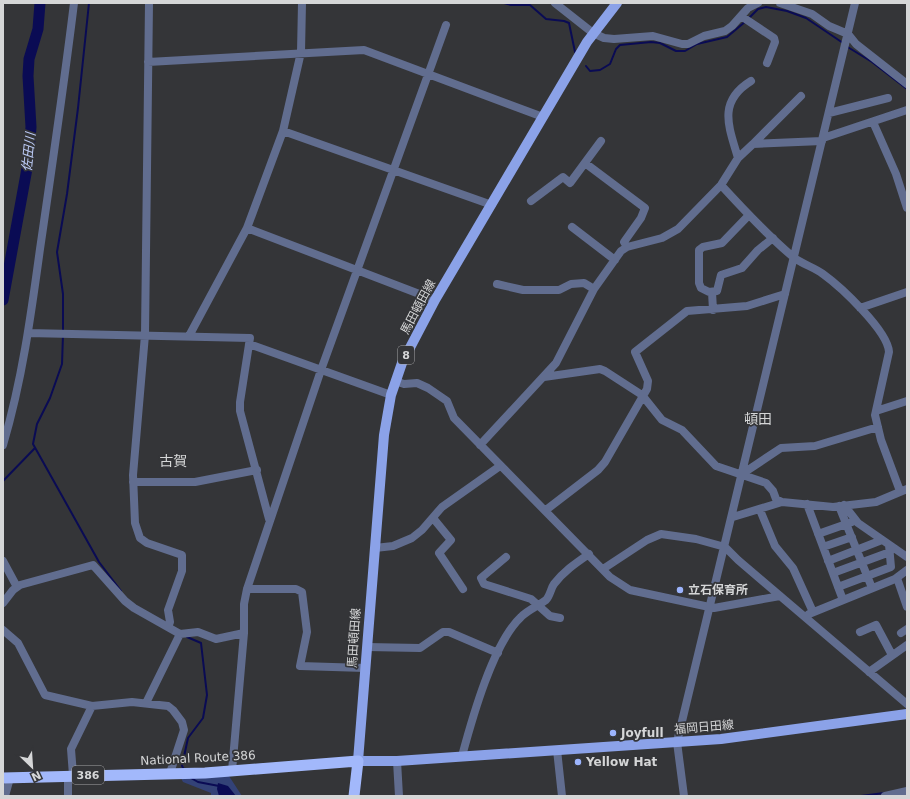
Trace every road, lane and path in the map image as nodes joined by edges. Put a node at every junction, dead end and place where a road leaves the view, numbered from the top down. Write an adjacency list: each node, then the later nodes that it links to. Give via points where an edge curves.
1 (74, 3): 53 (street)
2 (149, 3): 15 (street)
3 (302, 3): 14 (street)
4 (555, 3): 12 (street)
5 (617, 3): 12 (main road, 馬田頓田線 / 8)
6 (758, 3): 9 (street)
7 (780, 3): 13 (street, via 812,14)
8 (856, 3): 13 (street)
9 (746, 6): 10 (street)
10 (744, 18): 12 (street, via 725,31 704,36 688,44 653,36 614,39); 16 (street, via 774,40)
11 (446, 25): 17 (street)
12 (593, 34): 24 (main road, 馬田頓田線 / 8)
13 (848, 36): 19 (street); 23 (street)
14 (301, 52): 15 (street); 17 (street, via 364,50); 26 (street)
15 (148, 62): 54 (street)
16 (767, 63)
17 (428, 73): 24 (street); 32 (street)
18 (751, 81): 30 (street, via 739,90 728,112)
19 (907, 84)
20 (801, 96): 29 (street)
21 (888, 98): 23 (street)
22 (907, 110): 25 (street)
23 (829, 113): 27 (street)
24 (544, 117): 35 (main road, 馬田頓田線 / 8)
25 (873, 122): 27 (street); 36 (street, via 896,174)
26 (284, 131): 32 (street); 38 (street)
27 (822, 139): 29 (street); 42 (street)
28 (601, 141): 31 (street)
29 (753, 144): 30 (street)
30 (738, 158): 33 (street)
31 (585, 163): 34 (street, via 570,183 563,177); 41 (street, via 645,208 624,242)
32 (393, 170): 35 (street); 44 (street)
33 (720, 185): 37 (street); 41 (street, via 670,234)
34 (531, 201)
35 (492, 205): 50 (main road, 馬田頓田線 / 8)
36 (907, 208)
37 (749, 215): 40 (street); 47 (street, via 722,243 699,250 700,286)
38 (247, 228): 44 (street); 55 (street)
39 (572, 228): 43 (street)
40 (773, 238): 42 (street); 47 (street, via 742,268 721,275 718,290)
41 (627, 247): 43 (street)
42 (793, 257): 49 (street); 51 (street, via 823,274)
43 (615, 260): 46 (street)
44 (358, 269): 50 (street); 57 (street)
45 (497, 284): 46 (street, via 523,290 559,290 571,284 584,283)
46 (594, 289): 58 (street, via 556,363)
47 (712, 292): 52 (street)
48 (907, 292): 51 (street)
49 (785, 294): 52 (street, via 747,306); 69 (street)
50 (435, 300): 59 (main road, 馬田頓田線 / 8)
51 (860, 308): 63 (street, via 888,345 889,352)
52 (713, 310): 61 (street, via 687,311 635,352 648,381)
53 (28, 333): 54 (street); 65 (street, via 15,406)
54 (145, 335): 55 (street); 70 (street)
55 (189, 336): 56 (street, via 246,337 250,338)
56 (249, 344): 57 (street); 68 (street, via 240,411)
57 (321, 370): 60 (street); 79 (street)
58 (544, 377): 61 (street, via 600,369); 66 (street)
59 (395, 381): 60 (main road, 馬田頓田線 / 8); 66 (street, via 404,384 417,382 447,401 454,418)
60 (391, 395): 87 (main road, 馬田頓田線 / 8, via 384,434)
61 (642, 395): 69 (street, via 662,420 682,430 716,466); 75 (street, via 605,462)
62 (907, 401): 63 (street)
63 (876, 411): 64 (street)
64 (878, 427): 69 (street, via 814,446 780,448); 71 (street)
65 (3, 445)
66 (480, 445): 67 (street)
67 (500, 466): 75 (street); 78 (street, via 442,507)
68 (256, 470): 70 (street, via 195,482); 79 (street)
69 (742, 474): 72 (street, via 766,483 776,499); 77 (street)
70 (133, 482): 116 (street, via 135,523 140,538 182,555 182,571 168,610)
71 (903, 490): 74 (street, via 880,501)
72 (782, 502): 73 (street); 76 (street)
73 (807, 504): 74 (street); 82 (street)
74 (842, 505): 80 (street); 81 (street)
75 (546, 510): 90 (street)
76 (760, 510): 77 (street, via 743,512); 113 (street, via 775,546 793,568)
77 (733, 517): 85 (street)
78 (433, 518): 87 (street, via 412,538 393,546); 105 (street, via 451,540 439,553)
79 (269, 520): 104 (street)
80 (856, 521): 81 (street); 84 (street)
81 (847, 524): 82 (street); 83 (street)
82 (818, 534): 86 (street)
83 (852, 537): 86 (street); 89 (street)
84 (882, 540): 88 (street); 89 (street)
85 (725, 547): 96 (street, via 696,539 661,534 647,540); 107 (street); 111 (street)
86 (823, 547): 93 (street)
87 (375, 548): 122 (main road, 馬田頓田線 / 8)
88 (889, 549): 92 (street); 95 (street); 99 (street, via 892,567)
89 (857, 550): 93 (street); 95 (street)
90 (589, 554): 96 (street); 110 (street, via 568,569 554,584 546,599)
91 (506, 557): 110 (street, via 481,578 484,584 531,599)
92 (907, 558)
93 (828, 560): 98 (street)
94 (3, 561): 101 (street)
95 (862, 563): 98 (street); 99 (street)
96 (603, 569): 111 (street, via 610,577 630,590)
97 (907, 570): 100 (street)
98 (833, 573): 102 (street)
99 (867, 576): 102 (street); 103 (street)
100 (897, 578): 103 (street); 106 (street)
101 (17, 587): 109 (street); 116 (street, via 93,565 125,601)
102 (838, 587): 108 (street)
103 (872, 588): 108 (street)
104 (247, 589): 118 (street); 125 (street, via 296,589 302,592 307,632 300,666)
105 (464, 589)
106 (905, 592): 112 (street)
107 (780, 596): 111 (street); 114 (street)
108 (843, 600): 113 (street)
109 (3, 602)
110 (538, 604): 115 (street, via 550,616); 123 (street, via 520,617 511,628)
111 (709, 607): 131 (street)
112 (907, 607)
113 (813, 612): 114 (street)
114 (804, 616): 126 (street)
115 (560, 618)
116 (168, 627): 120 (street)
117 (3, 630): 129 (street, via 18,643 45,695)
118 (244, 632): 120 (street, via 216,639 198,632); 136 (street)
119 (860, 632): 124 (street, via 876,625)
120 (180, 634): 127 (street)
121 (907, 645): 124 (street)
122 (367, 647): 123 (street, via 420,648 443,632 449,632); 125 (main road, 馬田頓田線 / 8)
123 (498, 653): 133 (street, via 473,714)
124 (892, 656): 126 (street)
125 (365, 668): 135 (main road, 馬田頓田線 / 8)
126 (869, 672): 128 (street)
127 (146, 702): 129 (street); 137 (street, via 168,706 184,726)
128 (907, 704)
129 (92, 706): 138 (street, via 71,749)
130 (907, 714): 131 (main road, 福岡日田線, via 721,739)
131 (677, 742): 132 (main road, 福岡日田線); 146 (street)
132 (557, 750): 133 (main road, 福岡日田線); 145 (street)
133 (462, 756): 134 (main road, 福岡日田線)
134 (397, 760): 135 (main road, 福岡日田線); 144 (street)
135 (358, 761): 136 (highway, National Route 386 / 386); 143 (highway)
136 (232, 771): 137 (highway, National Route 386 / 386)
137 (172, 773): 138 (highway, National Route 386 / 386)
138 (71, 776): 139 (highway, National Route 386 / 386); 142 (street)
139 (7, 778): 141 (street)
140 (907, 791): 147 (street)
141 (5, 796)
142 (68, 796)
143 (354, 796)
144 (399, 796)
145 (562, 796)
146 (684, 796)
147 (885, 796)

